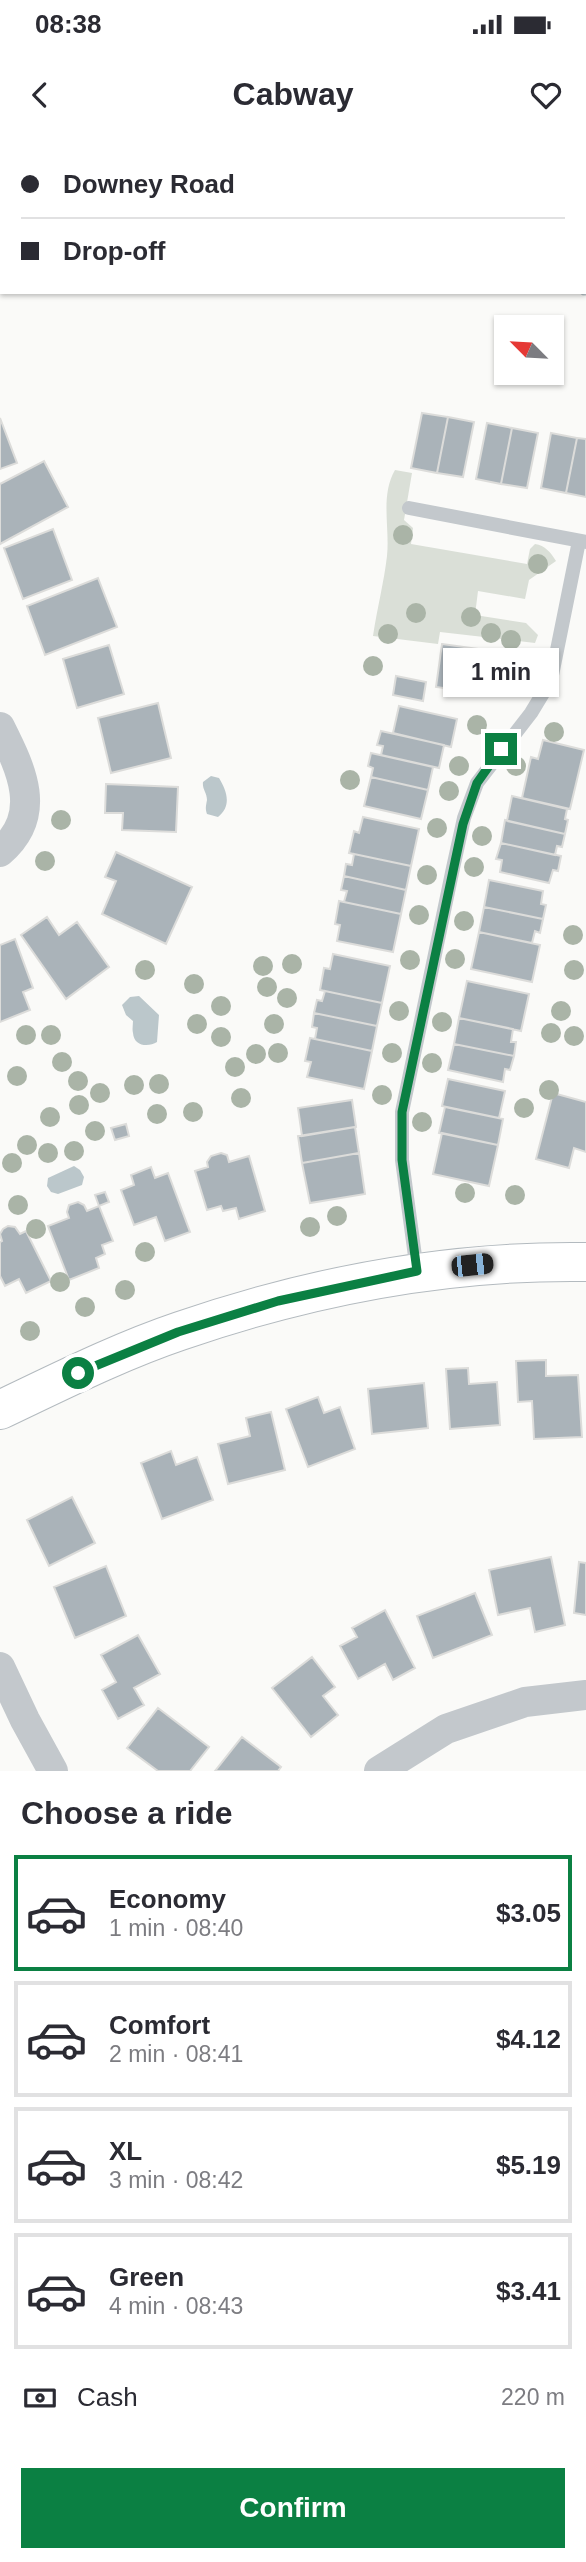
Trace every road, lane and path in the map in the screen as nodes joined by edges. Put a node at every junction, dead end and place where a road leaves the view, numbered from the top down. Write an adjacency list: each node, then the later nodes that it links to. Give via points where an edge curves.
1 (409, 508): 2 (lane)
2 (583, 541): 6 (lane, via 547,690 477,783 464,818 402,1112 402,1160)
3 (0, 727): 4 (street, via 23,776 26,799 20,824)
4 (0, 852)
5 (586, 1262): 6 (main road, via 499,1262)
6 (417, 1271): 7 (main road, via 278,1301 178,1332)
7 (0, 1410)
8 (0, 1667): 10 (street)
9 (586, 1695): 11 (street, via 524,1702 446,1729)
10 (52, 1771)
11 (379, 1771)

